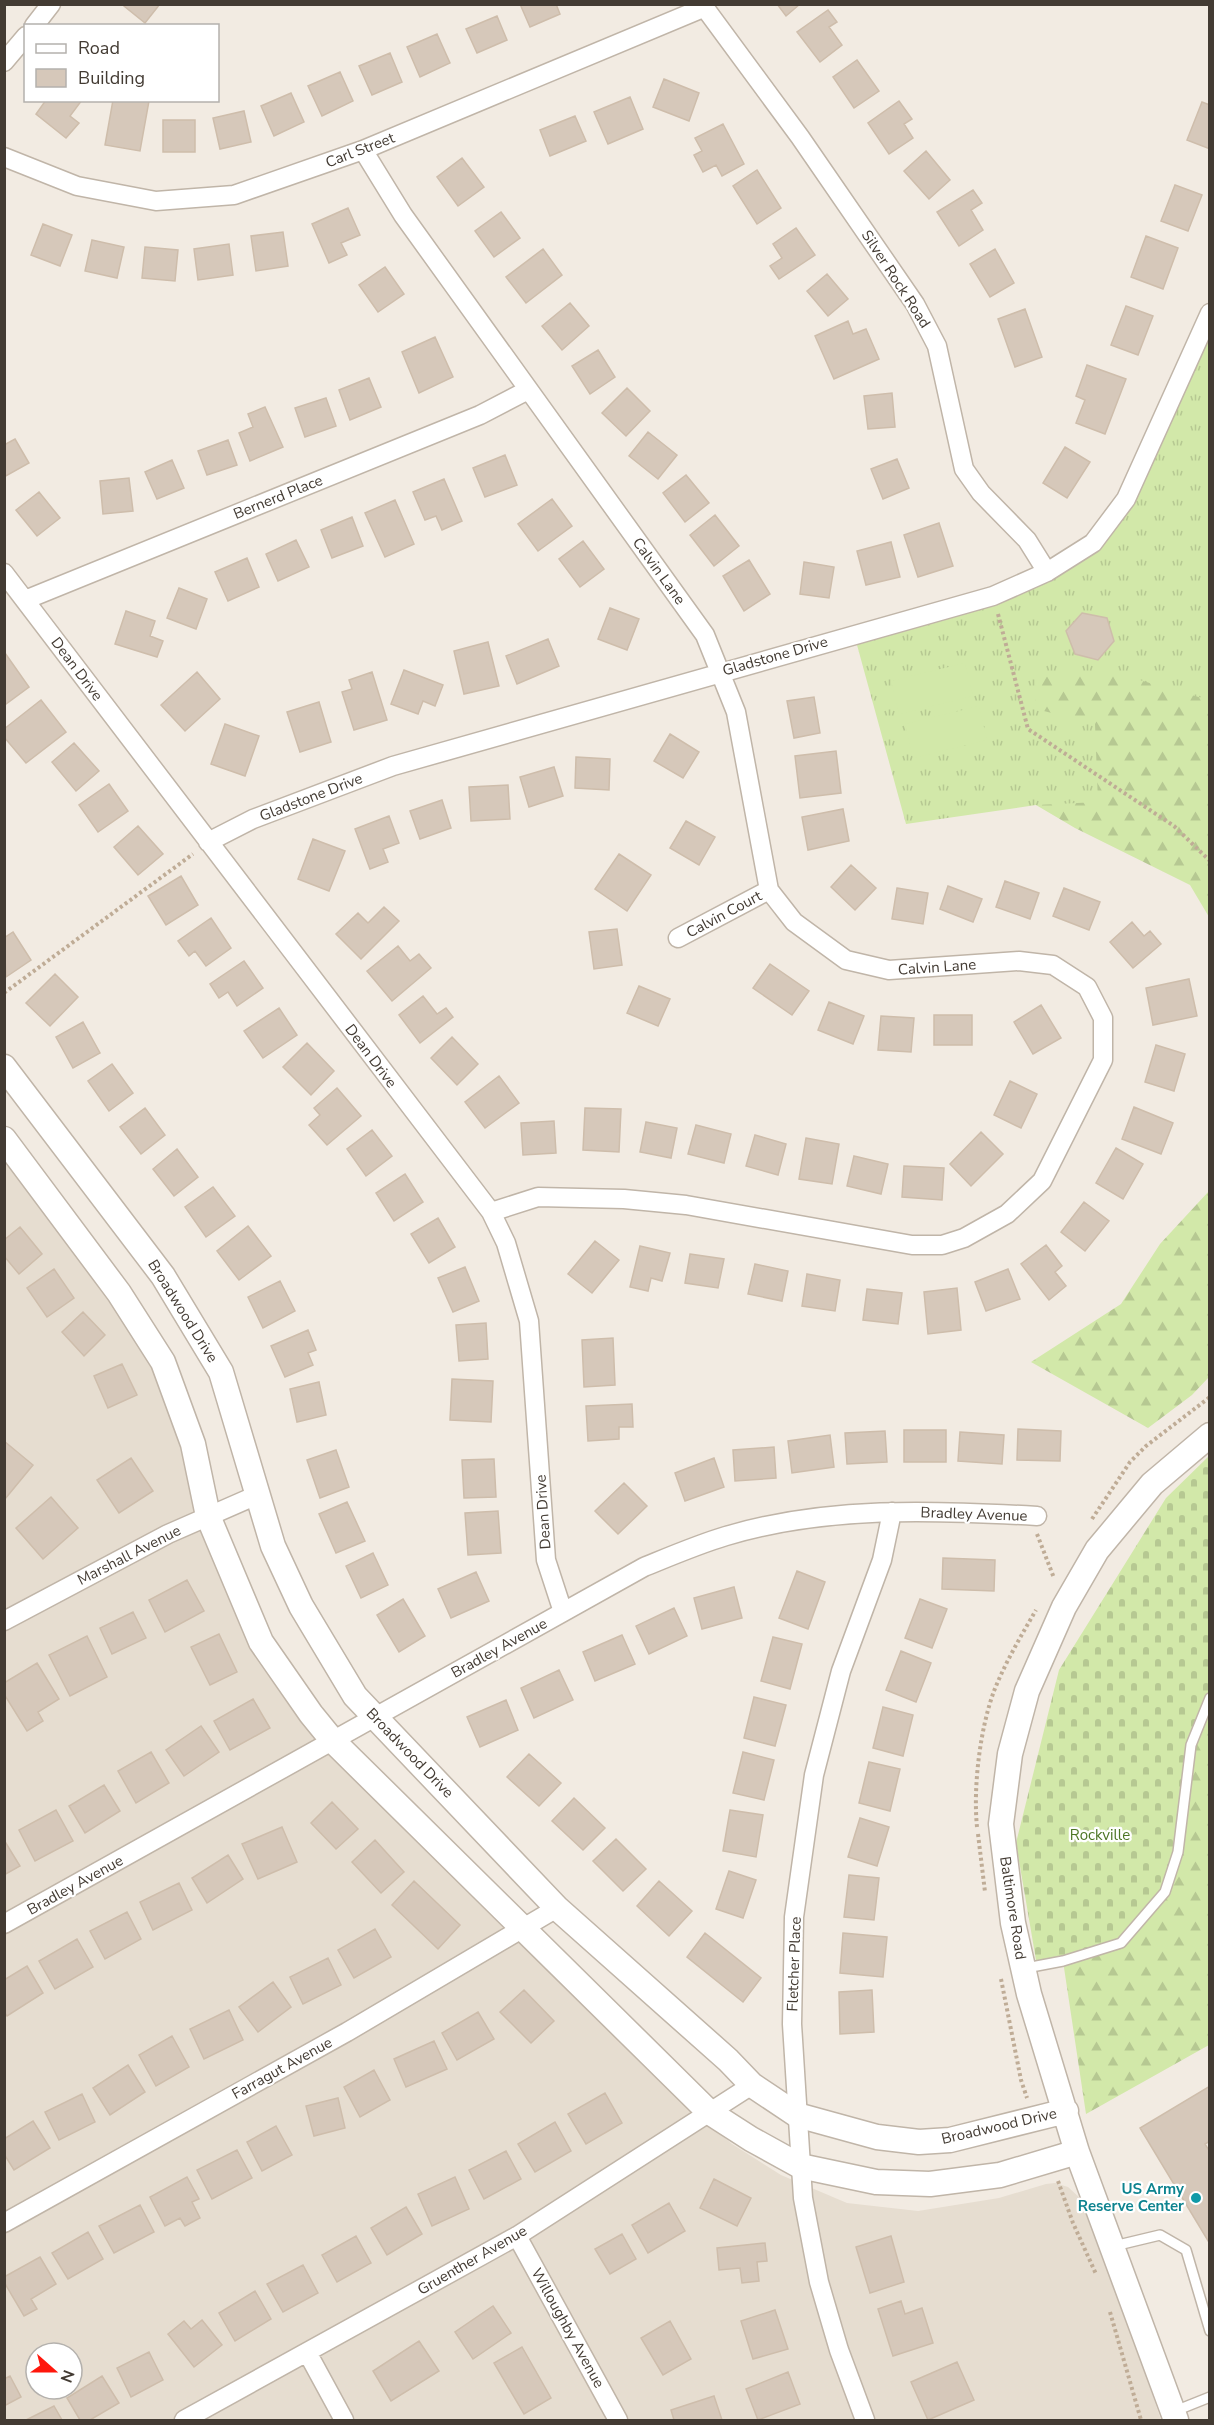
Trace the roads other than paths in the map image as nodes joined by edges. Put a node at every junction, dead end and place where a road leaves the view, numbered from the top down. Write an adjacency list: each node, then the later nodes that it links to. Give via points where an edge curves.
1 (51, 4): 3 (street)
2 (703, 6): 6 (street, Carl Street); 10 (street, Silver Rock Road, via 800,137 915,304 937,346 964,469 981,493 1027,540)
3 (36, 24)
4 (24, 38): 5 (street)
5 (4, 62)
6 (363, 150): 7 (street, Carl Street, via 234,195 156,201 77,186); 9 (street, Calvin Lane, via 403,215)
7 (4, 157)
8 (1209, 313): 10 (street, Gladstone Drive, via 1126,499 1094,543)
9 (528, 390): 12 (street, Bernerd Place, via 469,419); 13 (street, Calvin Lane, via 705,635)
10 (1047, 572): 13 (street, Gladstone Drive, via 993,596)
11 (4, 573): 12 (street, Dean Drive)
12 (26, 600): 14 (street, Dean Drive)
13 (720, 672): 14 (street, Gladstone Drive, via 393,766 253,819); 15 (street, Calvin Lane, via 736,712)
14 (208, 843): 19 (street, Dean Drive)
15 (770, 890): 16 (street, Calvin Court); 19 (street, Calvin Lane, via 794,922 846,960 889,970 1019,961 1053,965 1086,987 1103,1018 1103,1060 1042,1181 1007,1214 964,1238 942,1245 912,1245 686,1205 624,1199 538,1197)
16 (678, 938)
17 (4, 1066): 21 (street, Broadwood Drive, via 163,1276 221,1372)
18 (4, 1139): 23 (street, via 119,1293 163,1362 193,1444)
19 (491, 1212): 25 (street, Dean Drive, via 506,1243 529,1321 546,1560)
20 (1209, 1435): 33 (street, Baltimore Road, via 1152,1484 1097,1550 1064,1607 1027,1691 1010,1754 1001,1824 1013,1923)
21 (257, 1495): 23 (street, Marshall Avenue); 28 (street, Broadwood Drive, via 273,1546 301,1606 355,1696)
22 (892, 1512): 24 (street, Bradley Avenue); 25 (street, Bradley Avenue, via 808,1518 727,1536 644,1567); 37 (street, Fletcher Place, via 882,1560 841,1671 814,1775 794,1917 792,2024)
23 (208, 1516): 26 (street, Marshall Avenue); 29 (street, via 261,1642)
24 (1037, 1516)
25 (563, 1612): 28 (street, Bradley Avenue)
26 (7, 1613)
27 (1209, 1698): 33 (lane, via 1191,1745 1178,1852 1165,1892 1121,1943)
28 (375, 1717): 29 (street, Bradley Avenue); 30 (street, Broadwood Drive)
29 (333, 1741): 31 (street, Bradley Avenue); 32 (street)
30 (558, 1908): 32 (street, Farragut Avenue); 34 (street, Broadwood Drive)
31 (4, 1924)
32 (524, 1928): 36 (street); 40 (street, Farragut Avenue, via 347,2032)
33 (1023, 1968): 35 (street, Baltimore Road)
34 (752, 2085): 36 (street, Gruenther Avenue); 37 (street, Broadwood Drive)
35 (1066, 2111): 37 (street, Broadwood Drive, via 950,2140 919,2142 877,2137); 38 (street, Baltimore Road)
36 (709, 2112): 39 (street); 41 (street, Gruenther Avenue)
37 (797, 2115): 39 (street, Fletcher Place)
38 (1077, 2152): 39 (street, via 1000,2175 930,2184 876,2182); 42 (street, Baltimore Road)
39 (800, 2166): 50 (street, Fletcher Place, via 819,2282)
40 (4, 2223)
41 (517, 2236): 44 (street, Gruenther Avenue); 49 (street, Willoughby Avenue)
42 (1112, 2246): 43 (lane, via 1160,2235 1186,2250); 46 (street, Baltimore Road)
43 (1209, 2331)
44 (307, 2352): 47 (street, Gruenther Avenue); 48 (street)
45 (1209, 2397): 46 (lane)
46 (1174, 2416)
47 (184, 2421)
48 (344, 2421)
49 (618, 2421)
50 (865, 2421)

